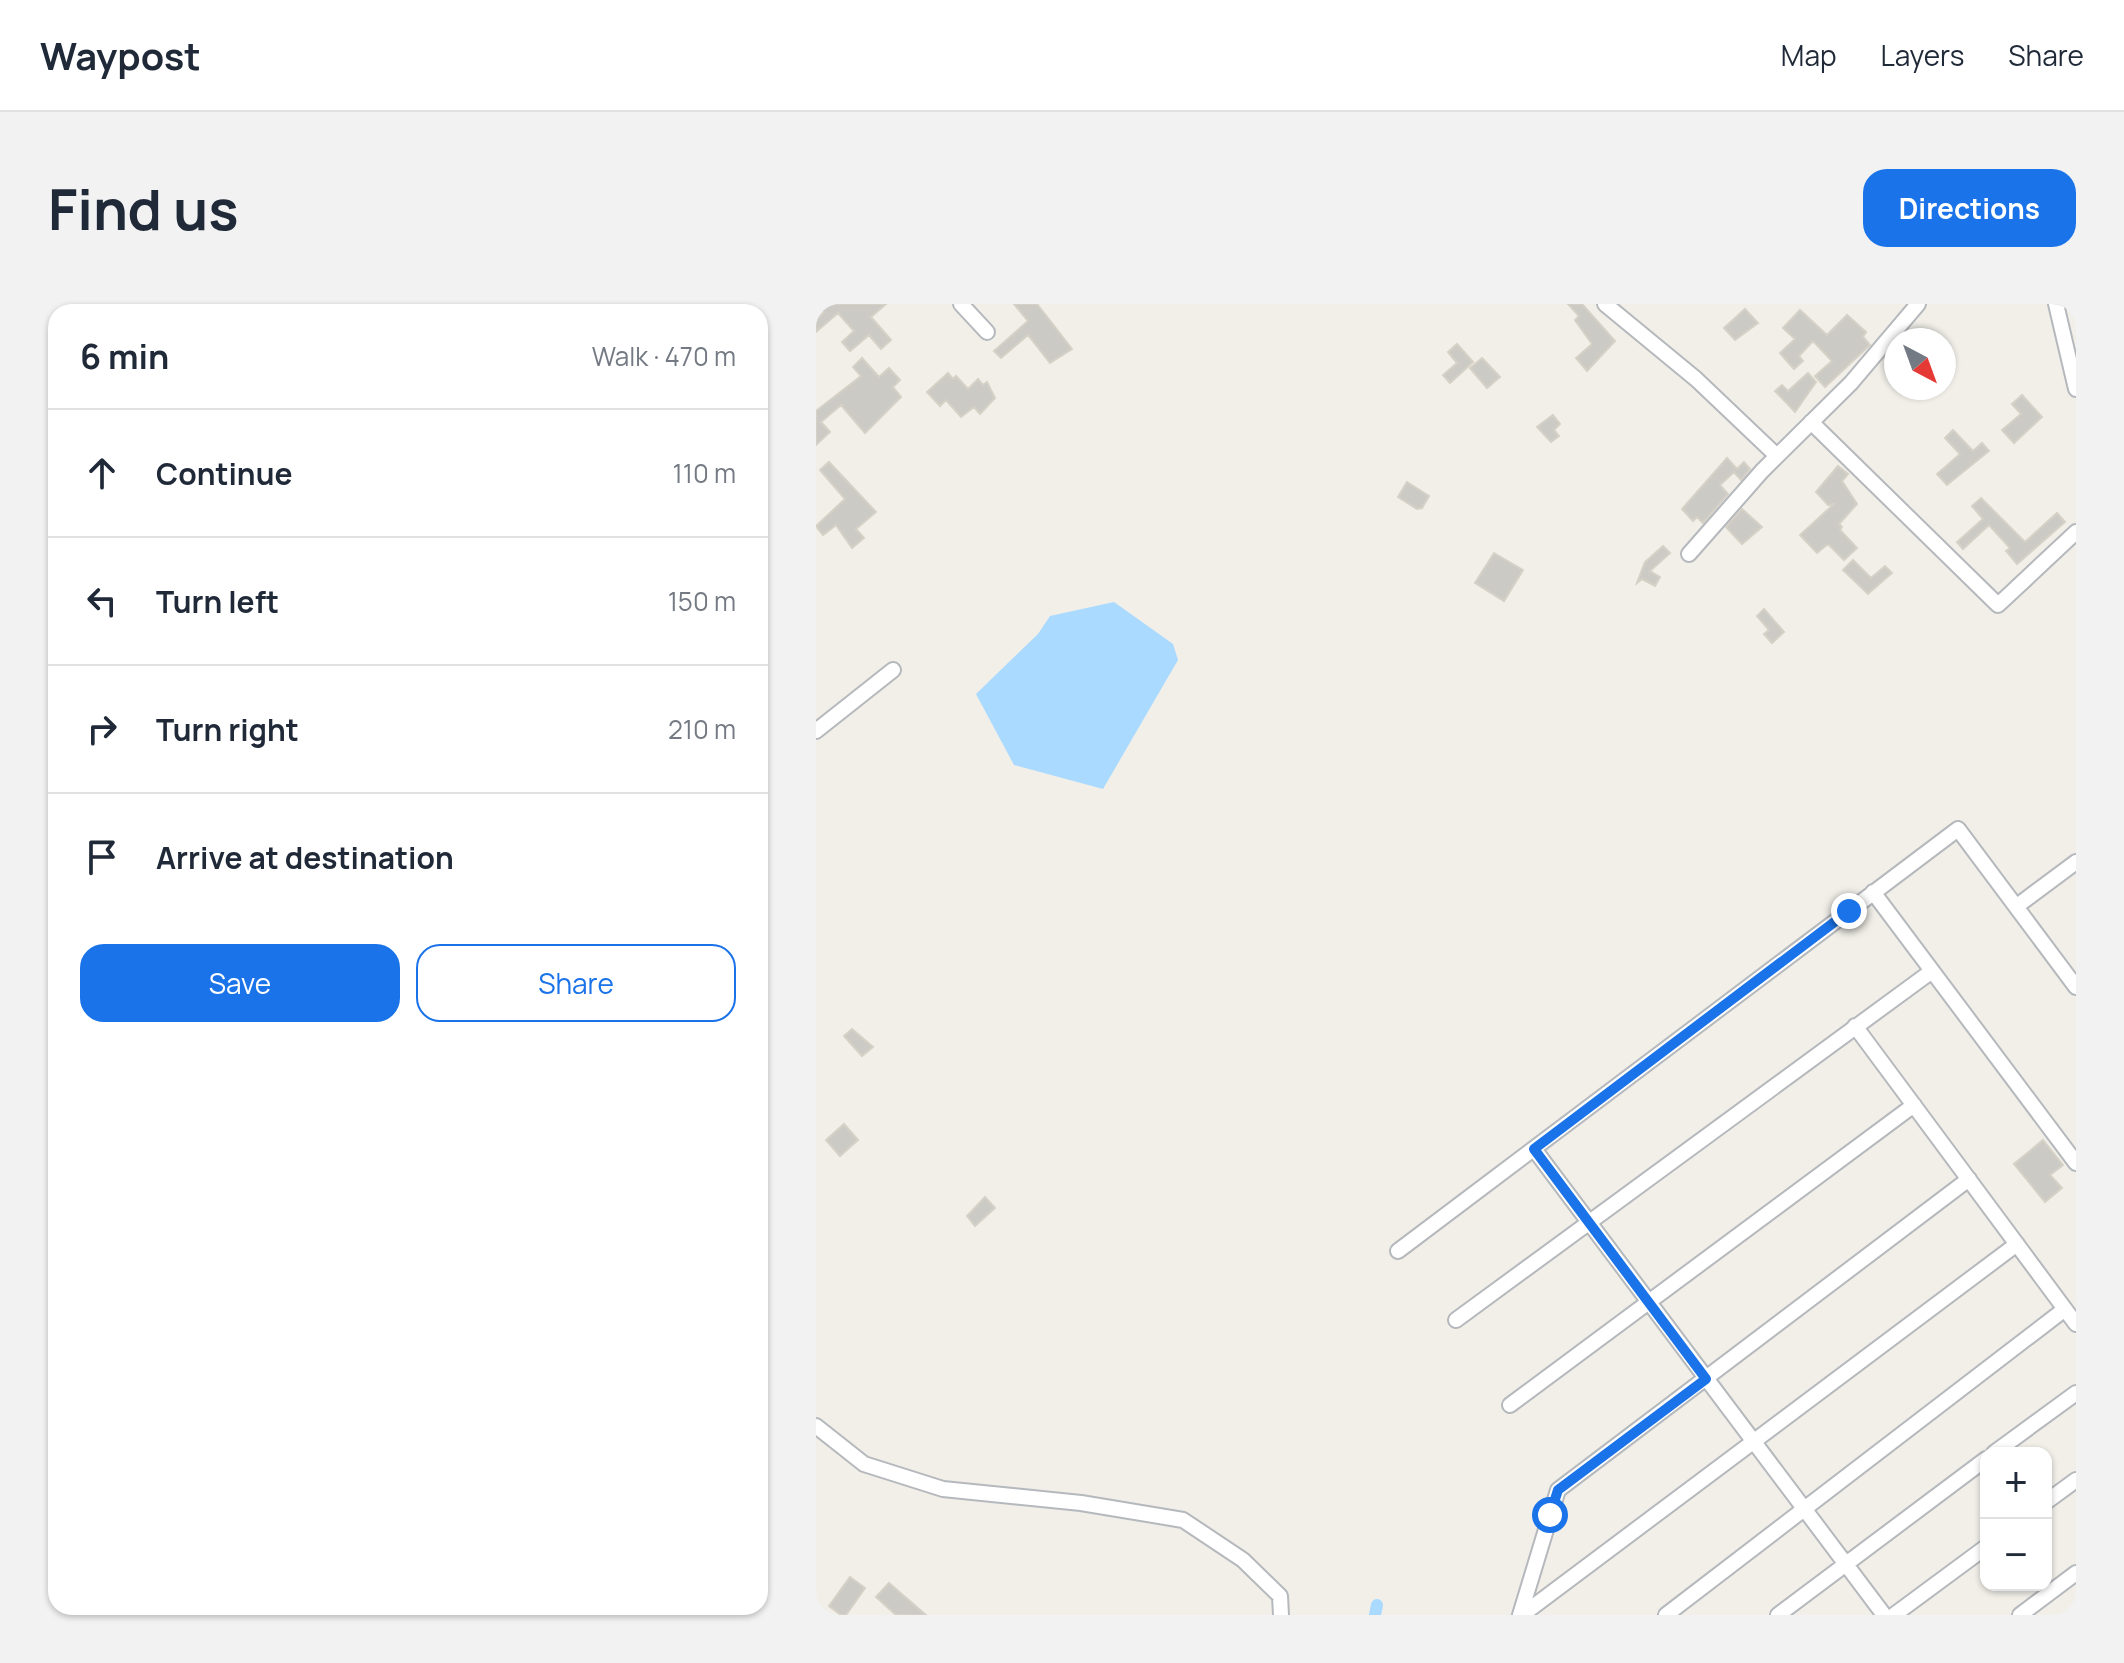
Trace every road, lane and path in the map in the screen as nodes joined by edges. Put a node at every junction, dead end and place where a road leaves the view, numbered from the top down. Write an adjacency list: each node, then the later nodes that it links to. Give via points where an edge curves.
1 (961, 304): 5 (street)
2 (1605, 304): 8 (street, via 1696,379)
3 (1918, 304): 7 (street)
4 (2056, 304): 6 (street)
5 (987, 332)
6 (2076, 389)
7 (1811, 422): 8 (street); 9 (street, via 1998,605)
8 (1777, 456): 10 (street)
9 (2076, 532)
10 (1689, 554)
11 (893, 670): 12 (street)
12 (816, 731)
13 (2076, 862): 15 (street)
14 (1873, 892): 15 (street, via 1958,829); 16 (street); 20 (street)
15 (2017, 906): 17 (street)
16 (1932, 971): 18 (street); 21 (street)
17 (2075, 984)
18 (1855, 1026): 19 (street); 23 (street)
19 (1914, 1105): 22 (street); 26 (street)
20 (1534, 1149): 23 (street); 25 (street)
21 (2076, 1163)
22 (1969, 1179): 24 (street); 30 (street)
23 (1589, 1223): 26 (street); 28 (street)
24 (2017, 1244): 27 (street); 34 (street)
25 (1398, 1251)
26 (1648, 1301): 30 (street); 32 (street)
27 (2065, 1309): 29 (street); 39 (street)
28 (1456, 1320)
29 (2076, 1324)
30 (1706, 1379): 34 (street); 44 (street, via 1558,1490)
31 (2076, 1393): 35 (street)
32 (1510, 1405)
33 (816, 1426): 43 (street, via 864,1464 943,1489 1183,1520 1243,1560 1280,1596)
34 (1754, 1443): 39 (street); 44 (street)
35 (2002, 1447)
36 (1980, 1463): 41 (street)
37 (2076, 1480): 38 (street)
38 (2052, 1498)
39 (1805, 1511): 41 (street); 45 (street)
40 (1980, 1551): 48 (street)
41 (1844, 1562): 46 (street); 47 (street)
42 (2076, 1573): 49 (street)
43 (1281, 1615)
44 (1521, 1615)
45 (1666, 1615)
46 (1778, 1615)
47 (1884, 1615)
48 (1894, 1615)
49 (2020, 1615)

